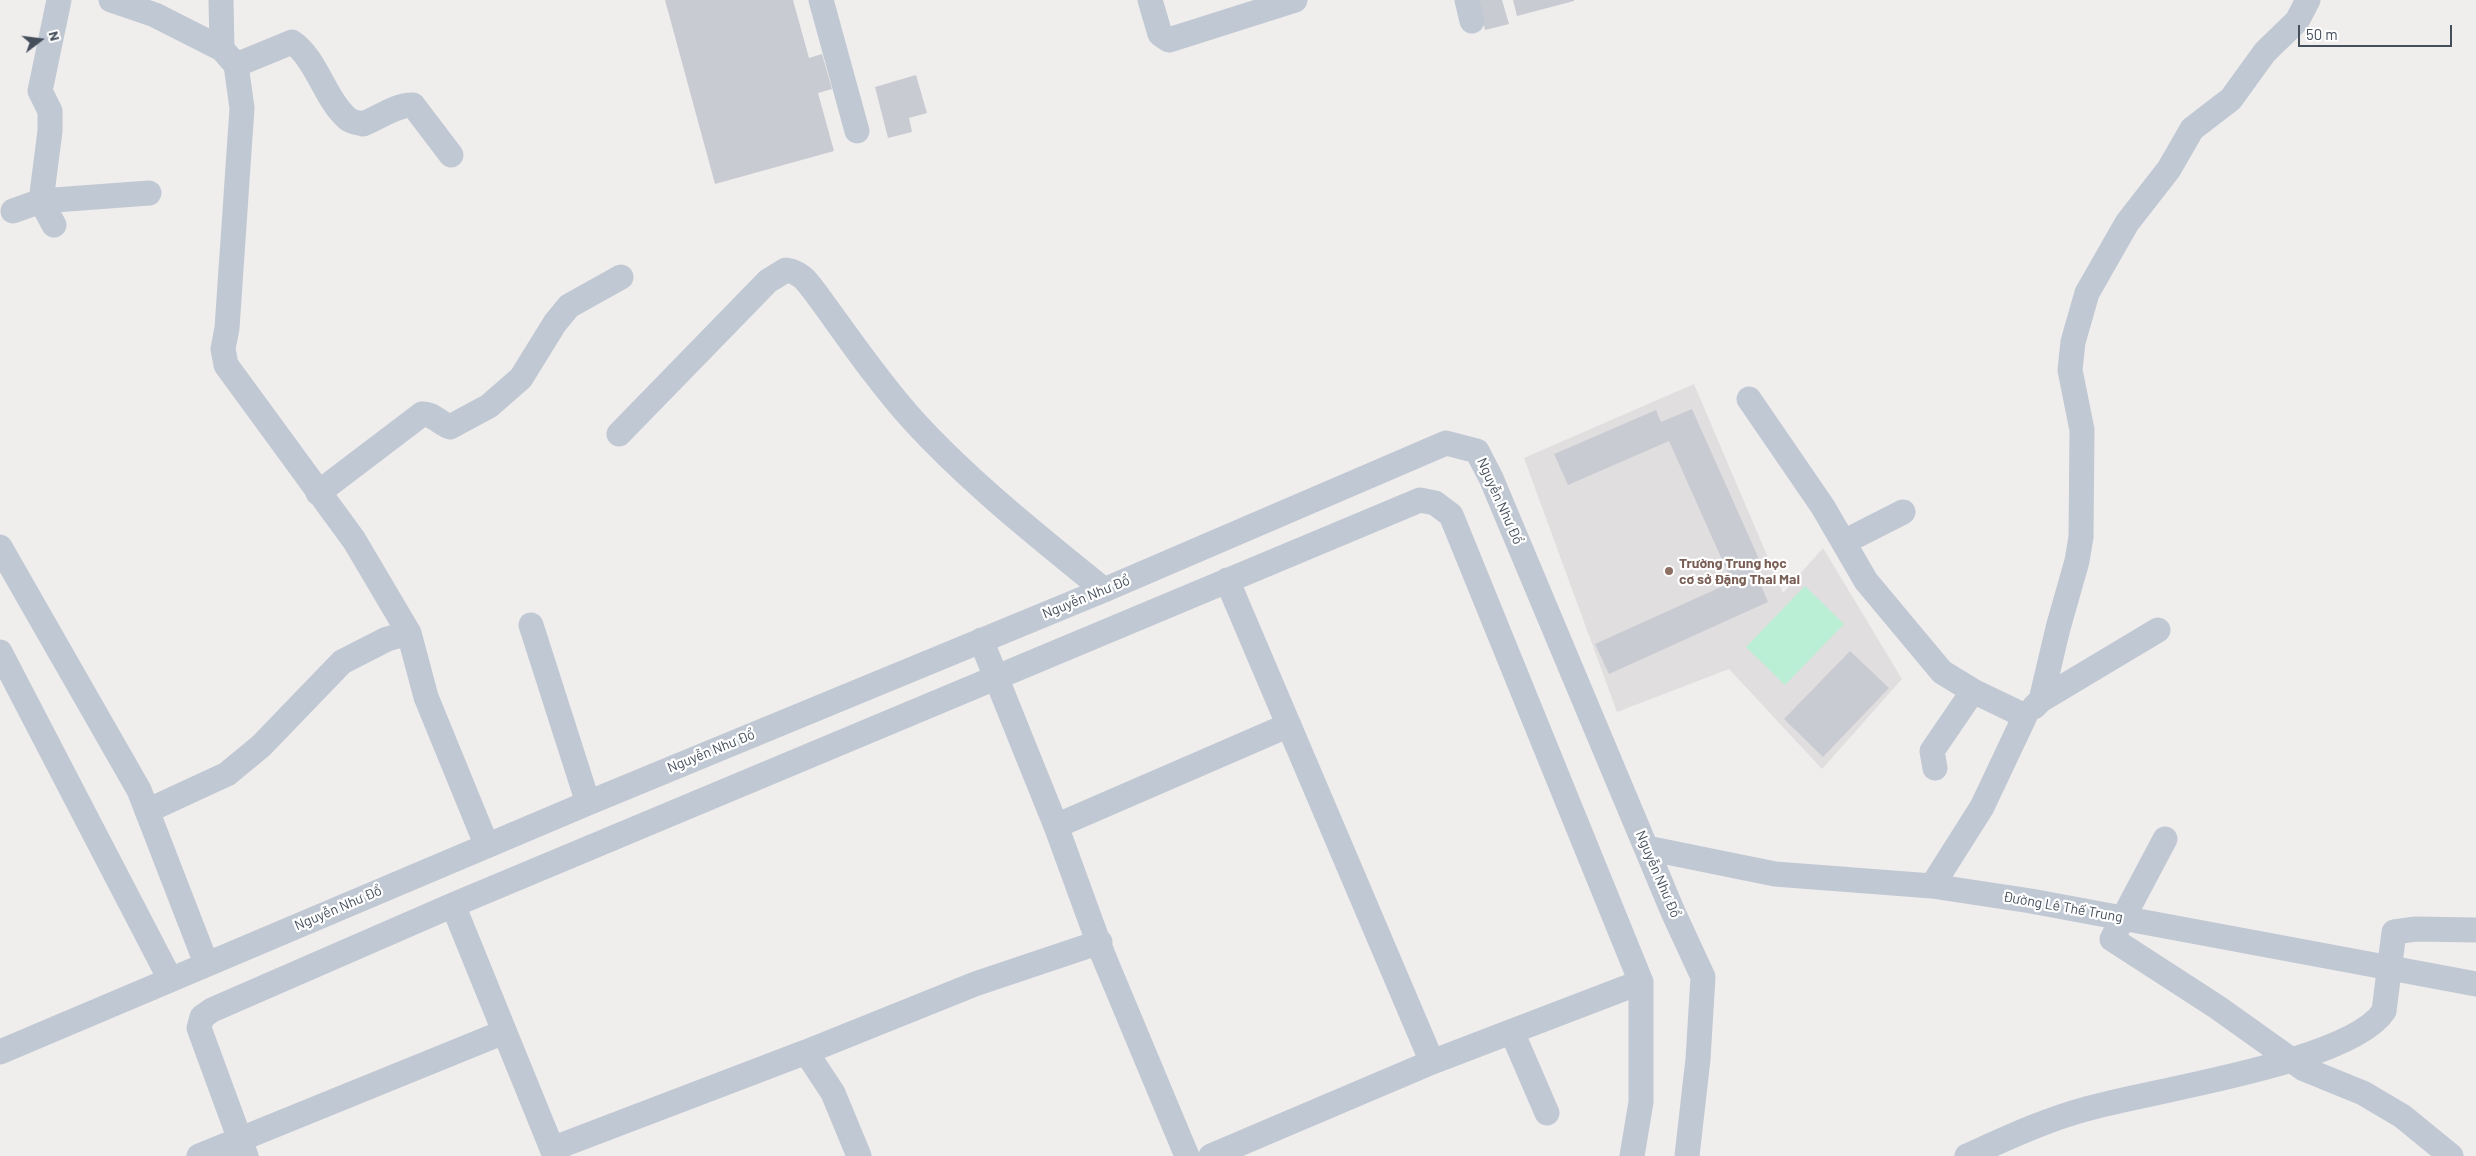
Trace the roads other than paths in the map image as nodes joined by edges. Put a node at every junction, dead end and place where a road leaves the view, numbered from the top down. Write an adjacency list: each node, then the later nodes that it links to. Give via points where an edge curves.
1 (59, 0): 12 (street, via 40,91 50,111)
2 (111, 0): 8 (street, via 155,14)
3 (221, 0): 8 (street)
4 (821, 0): 9 (street)
5 (1150, 0): 6 (street, via 1160,34 1169,40)
6 (1295, 0)
7 (2308, 0): 31 (street, via 2297,21 2264,52 2230,99 2192,129 2169,168 2127,223 2087,293 2073,342 2070,370 2082,430 2077,561)
8 (229, 57): 10 (street, via 292,42 302,49 349,119 363,124 385,116 402,104 413,105); 18 (street, via 242,108 227,328 222,349 226,365)
9 (857, 131)
10 (451, 155)
11 (149, 193): 12 (street)
12 (41, 201): 13 (street); 14 (street)
13 (13, 211)
14 (54, 225)
15 (621, 277): 18 (street, via 569,306 554,323 521,378 489,406 450,427 429,414 422,414)
16 (1749, 399): 20 (street)
17 (619, 434): 23 (street, via 768,281 786,270 795,271 815,292 885,388 939,447 1025,525)
18 (318, 493): 26 (street, via 354,540)
19 (1903, 512): 20 (street)
20 (1844, 542): 30 (street, via 1866,581 1942,672)
21 (0, 546): 35 (street, via 139,790)
22 (1227, 580): 29 (street); 32 (street); 48 (street, via 1420,500 1436,503 1450,515)
23 (1104, 590): 27 (street, Nguyễn Như Đổ); 39 (street, Nguyễn Như Đổ, via 1446,443 1477,450)
24 (531, 625): 34 (street)
25 (2158, 630): 31 (street)
26 (409, 633): 35 (street, via 387,639 342,662 261,746 227,774); 38 (street, via 426,698)
27 (981, 640): 29 (street); 34 (street, Nguyễn Như Đổ)
28 (0, 652): 47 (street)
29 (995, 677): 36 (street); 41 (street)
30 (1973, 691): 31 (street); 33 (street, via 1932,751)
31 (2033, 708): 40 (street, via 1982,807)
32 (1289, 725): 36 (street); 55 (street)
33 (1935, 768)
34 (588, 803): 38 (street, Nguyễn Như Đổ)
35 (147, 811): 45 (street)
36 (1056, 826): 44 (street)
37 (2165, 839): 42 (street)
38 (487, 846): 45 (street, Nguyễn Như Đổ)
39 (1647, 848): 40 (street, Đường Lê Thế Trung, via 1775,874); 64 (street, Nguyễn Như Đổ, via 1703,977)
40 (1932, 886): 42 (street, Đường Lê Thế Trung)
41 (453, 904): 50 (street); 57 (street, via 202,1017 198,1028)
42 (2124, 917): 46 (street, Đường Lê Thế Trung); 54 (street, via 2112,939 2217,1007)
43 (2476, 930): 46 (street, via 2394,932)
44 (1100, 942): 53 (street, via 975,984); 61 (street)
45 (206, 963): 47 (street, Nguyễn Như Đổ)
46 (2389, 967): 49 (street, Đường Lê Thế Trung); 54 (street, via 2384,1012 2377,1022 2349,1040)
47 (170, 979): 52 (street, Nguyễn Như Đổ)
48 (1642, 982): 51 (street); 63 (street, via 1640,1102)
49 (2476, 984)
50 (504, 1032): 57 (street); 58 (street)
51 (1512, 1032): 55 (street); 56 (street)
52 (0, 1052)
53 (806, 1052): 58 (street); 60 (street, via 833,1093)
54 (2292, 1061): 65 (street, via 2084,1109); 66 (street, via 2363,1093 2402,1116)
55 (1432, 1062): 62 (street)
56 (1547, 1113)
57 (242, 1148): 59 (street)
58 (553, 1153)
59 (199, 1156)
60 (859, 1156)
61 (1187, 1156)
62 (1211, 1156)
63 (1632, 1156)
64 (1687, 1156)
65 (1967, 1156)
66 (2451, 1156)

